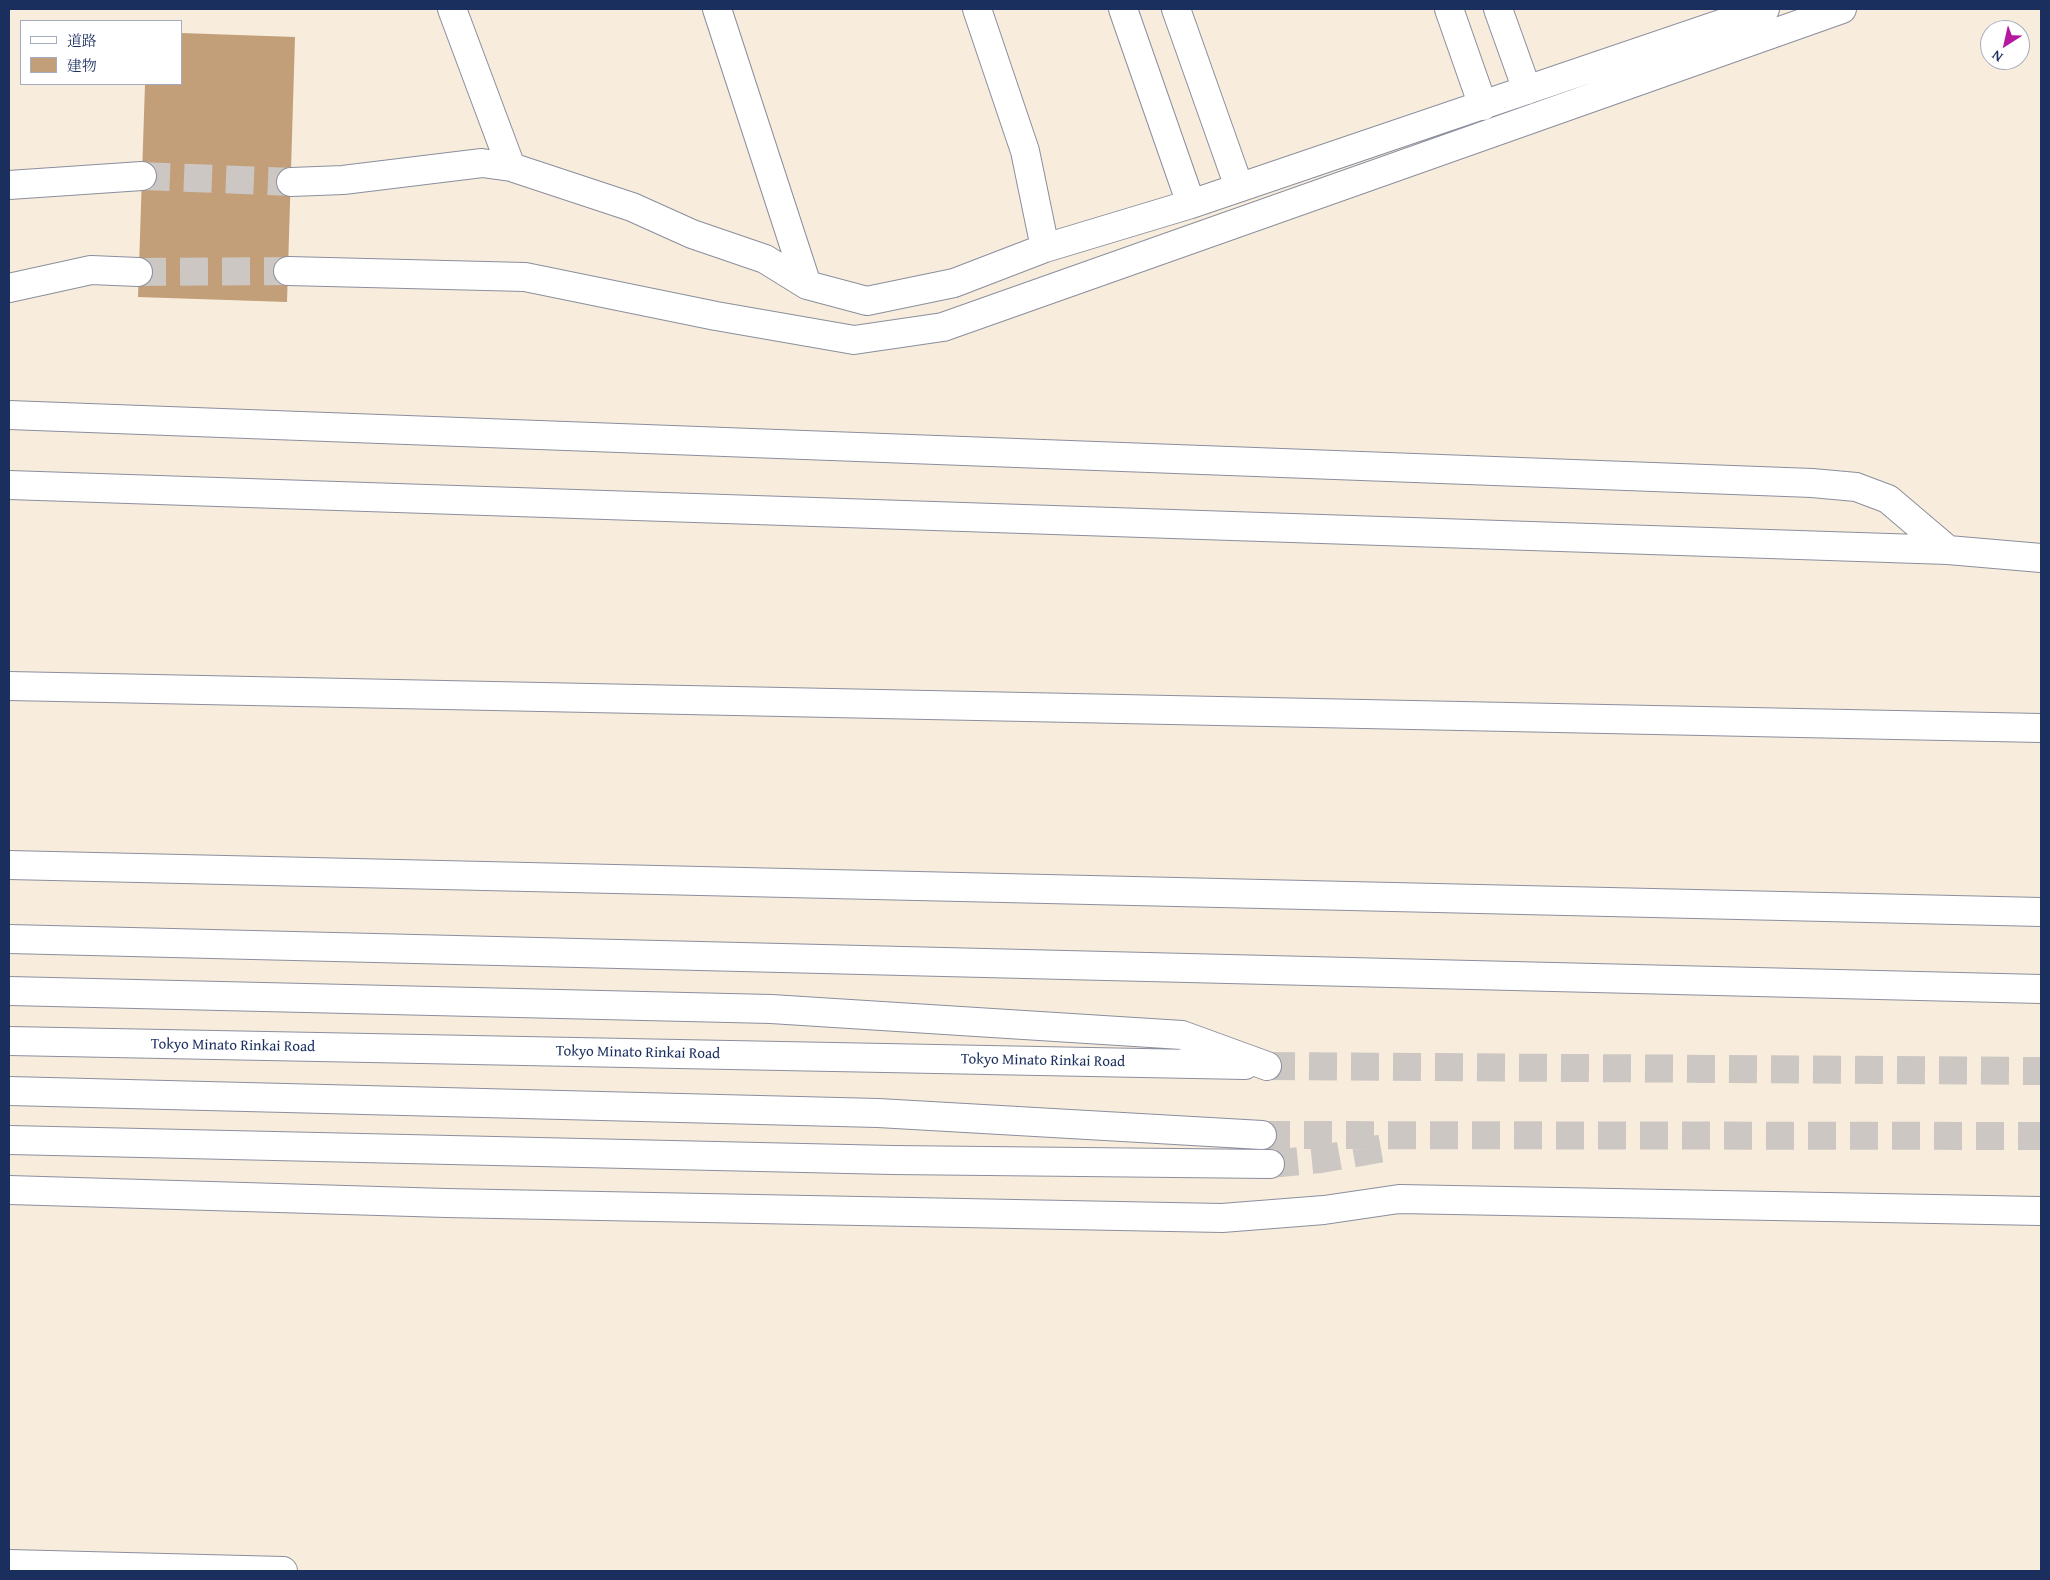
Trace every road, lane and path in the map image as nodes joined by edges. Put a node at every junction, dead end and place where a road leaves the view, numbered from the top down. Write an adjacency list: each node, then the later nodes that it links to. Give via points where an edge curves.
1 (452, 9): 12 (street)
2 (717, 9): 21 (street)
3 (977, 9): 18 (street, via 1024,151)
4 (1123, 9): 17 (street)
5 (1176, 9): 16 (street)
6 (1449, 9): 11 (street)
7 (1498, 9): 10 (street)
8 (1765, 9): 10 (street)
9 (1842, 9): 19 (street, via 943,327 854,340 525,277)
10 (1527, 90): 11 (street)
11 (1483, 106): 16 (street)
12 (510, 167): 14 (street, via 482,163 343,180); 21 (street, via 632,207 692,234 765,259)
13 (142, 176): 15 (street)
14 (290, 182)
15 (9, 185)
16 (1239, 187): 17 (street)
17 (1191, 204): 18 (street)
18 (1044, 248): 21 (street, via 954,284 866,302)
19 (288, 271)
20 (138, 272): 22 (street, via 91,270)
21 (807, 285)
22 (9, 288)
23 (9, 414): 25 (street, via 1812,483 1856,487 1888,499)
24 (9, 485): 25 (street)
25 (1948, 550): 26 (street)
26 (2041, 558)
27 (9, 686): 28 (street)
28 (2041, 728)
29 (9, 865): 30 (street)
30 (2041, 912)
31 (9, 939): 32 (street)
32 (2041, 989)
33 (9, 991): 34 (street, Tokyo Minato Rinkai Road, via 771,1009 1182,1035 1267,1066)
34 (9, 1041)
35 (9, 1091): 36 (street, via 878,1113)
36 (1262, 1135)
37 (9, 1140): 38 (street, via 892,1160)
38 (1270, 1164)
39 (9, 1190): 40 (street, via 446,1203 1222,1218 1324,1210 1399,1199)
40 (2041, 1211)
41 (9, 1564): 42 (street)
42 (283, 1571)

